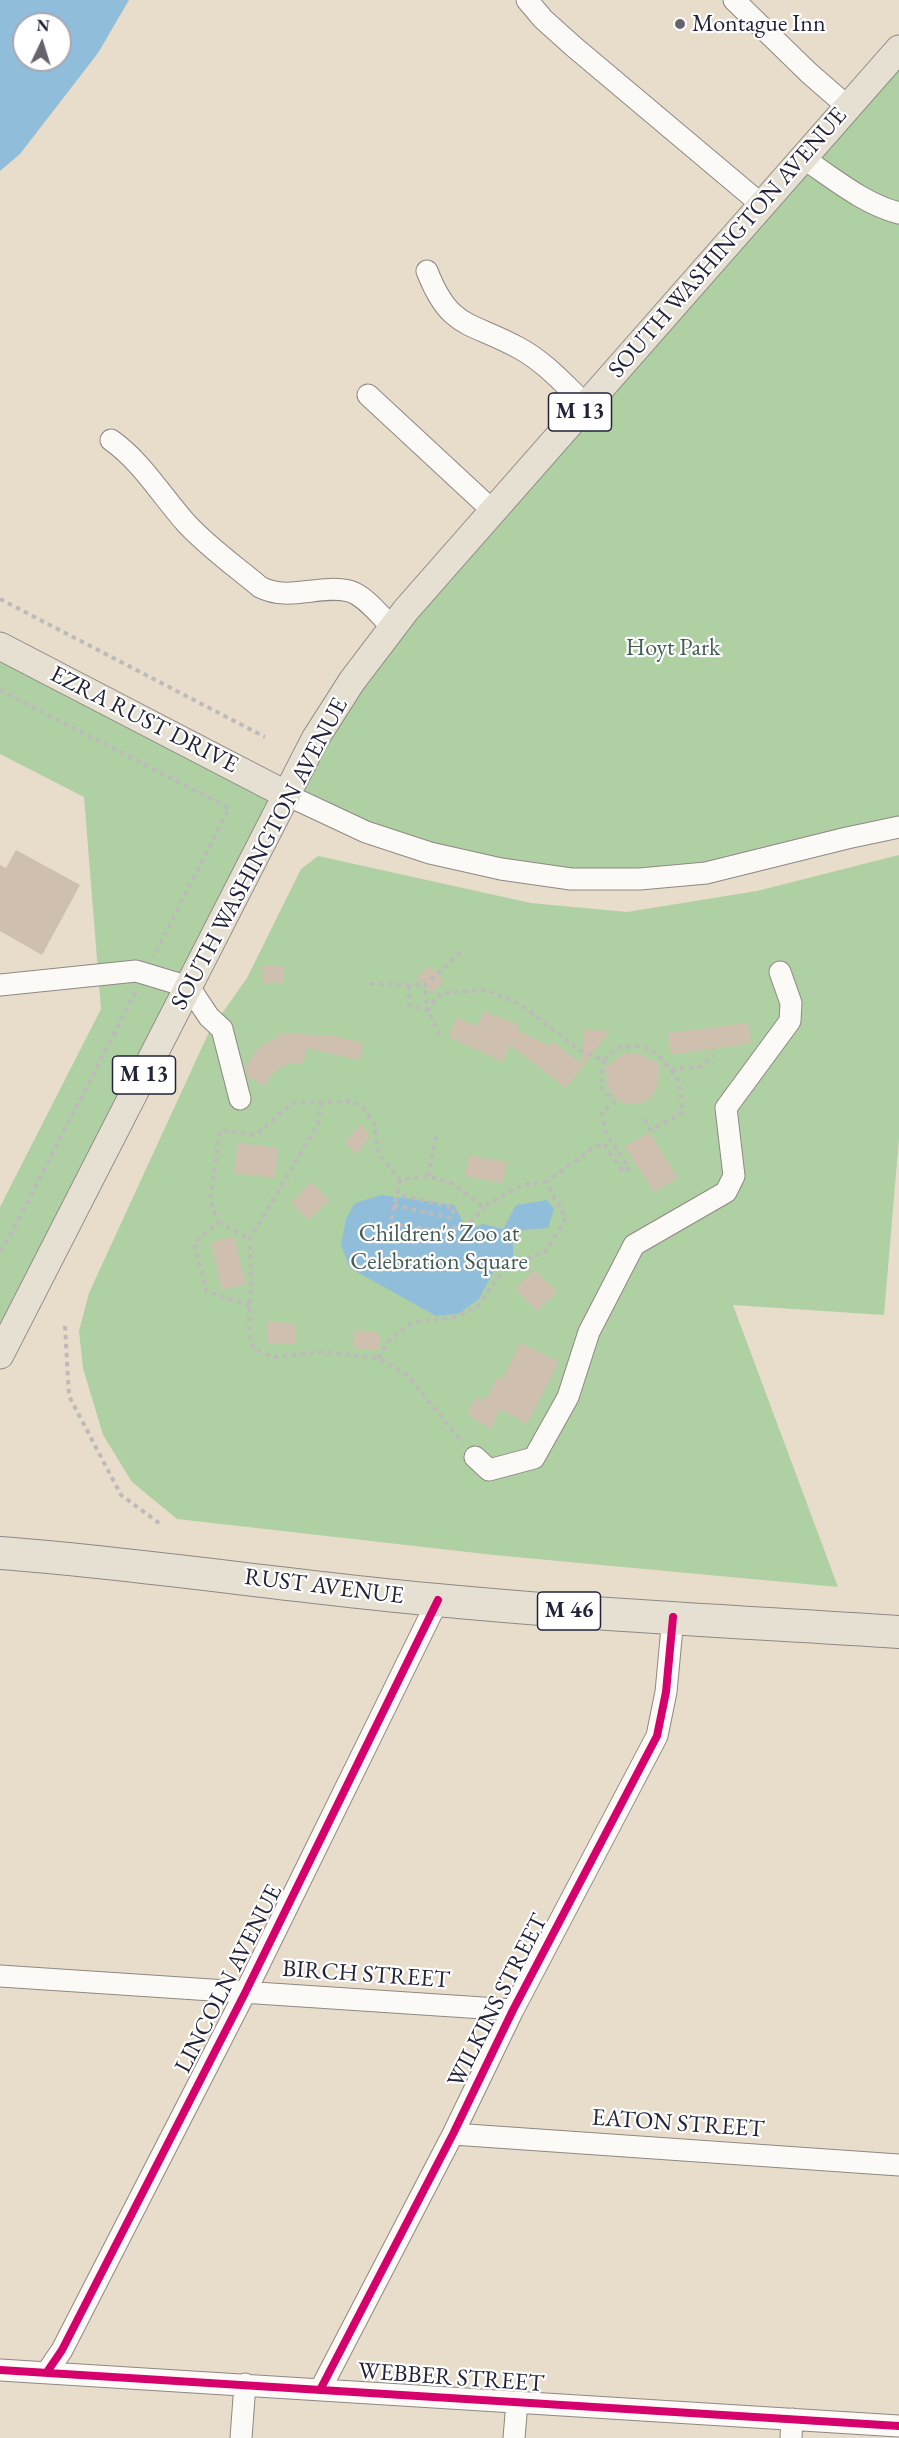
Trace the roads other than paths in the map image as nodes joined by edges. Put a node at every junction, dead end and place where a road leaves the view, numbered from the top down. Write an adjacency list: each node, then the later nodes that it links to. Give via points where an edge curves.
1 (527, 0): 6 (street, via 590,61)
2 (734, 0): 4 (street)
3 (899, 49): 4 (main road, SOUTH WASHINGTON AVENUE / M 13)
4 (848, 107): 5 (main road, SOUTH WASHINGTON AVENUE / M 13)
5 (803, 158): 6 (main road, SOUTH WASHINGTON AVENUE / M 13); 7 (street, via 854,193)
6 (762, 205): 10 (main road, SOUTH WASHINGTON AVENUE / M 13)
7 (899, 213)
8 (427, 271): 10 (street, via 442,303 454,317 535,358)
9 (368, 395): 12 (street)
10 (586, 405): 12 (main road, SOUTH WASHINGTON AVENUE / M 13)
11 (111, 440): 13 (street, via 133,457 198,536 260,587 282,594 350,591)
12 (493, 512): 13 (main road, SOUTH WASHINGTON AVENUE / M 13)
13 (393, 628): 15 (main road, SOUTH WASHINGTON AVENUE / M 13, via 352,681 315,739)
14 (0, 646): 15 (main road, EZRA RUST DRIVE)
15 (288, 795): 16 (street, via 366,832 430,853 571,879 640,879 706,873); 19 (main road, SOUTH WASHINGTON AVENUE / M 13)
16 (899, 827)
17 (780, 972): 22 (street, via 791,1003 790,1021 726,1108 734,1176 726,1192 634,1245 589,1332 568,1397 534,1458 489,1470)
18 (0, 985): 19 (street, via 136,971)
19 (189, 987): 20 (street, via 222,1029); 21 (main road, SOUTH WASHINGTON AVENUE / M 13)
20 (240, 1099)
21 (0, 1355)
22 (475, 1457)
23 (0, 1553): 24 (highway, RUST AVENUE / M 46)
24 (438, 1600): 25 (highway, RUST AVENUE / M 46); 28 (street, LINCOLN AVENUE)
25 (673, 1617): 26 (highway, RUST AVENUE / M 46); 29 (street, WILKINS STREET, via 666,1692 657,1736)
26 (899, 1632)
27 (0, 1976): 28 (street, BIRCH STREET)
28 (245, 1994): 29 (street, BIRCH STREET); 33 (street, LINCOLN AVENUE, via 62,2350)
29 (513, 2010): 30 (street, WILKINS STREET)
30 (453, 2134): 31 (street, EATON STREET); 35 (street, WILKINS STREET)
31 (899, 2165)
32 (0, 2370): 33 (street, WEBBER STREET)
33 (47, 2372): 34 (street, WEBBER STREET)
34 (245, 2384): 35 (street, WEBBER STREET); 39 (street)
35 (320, 2390): 36 (street, WEBBER STREET)
36 (517, 2402): 38 (street, WEBBER STREET); 40 (street)
37 (899, 2426): 38 (street, WEBBER STREET)
38 (792, 2429)
39 (242, 2438)
40 (514, 2438)

